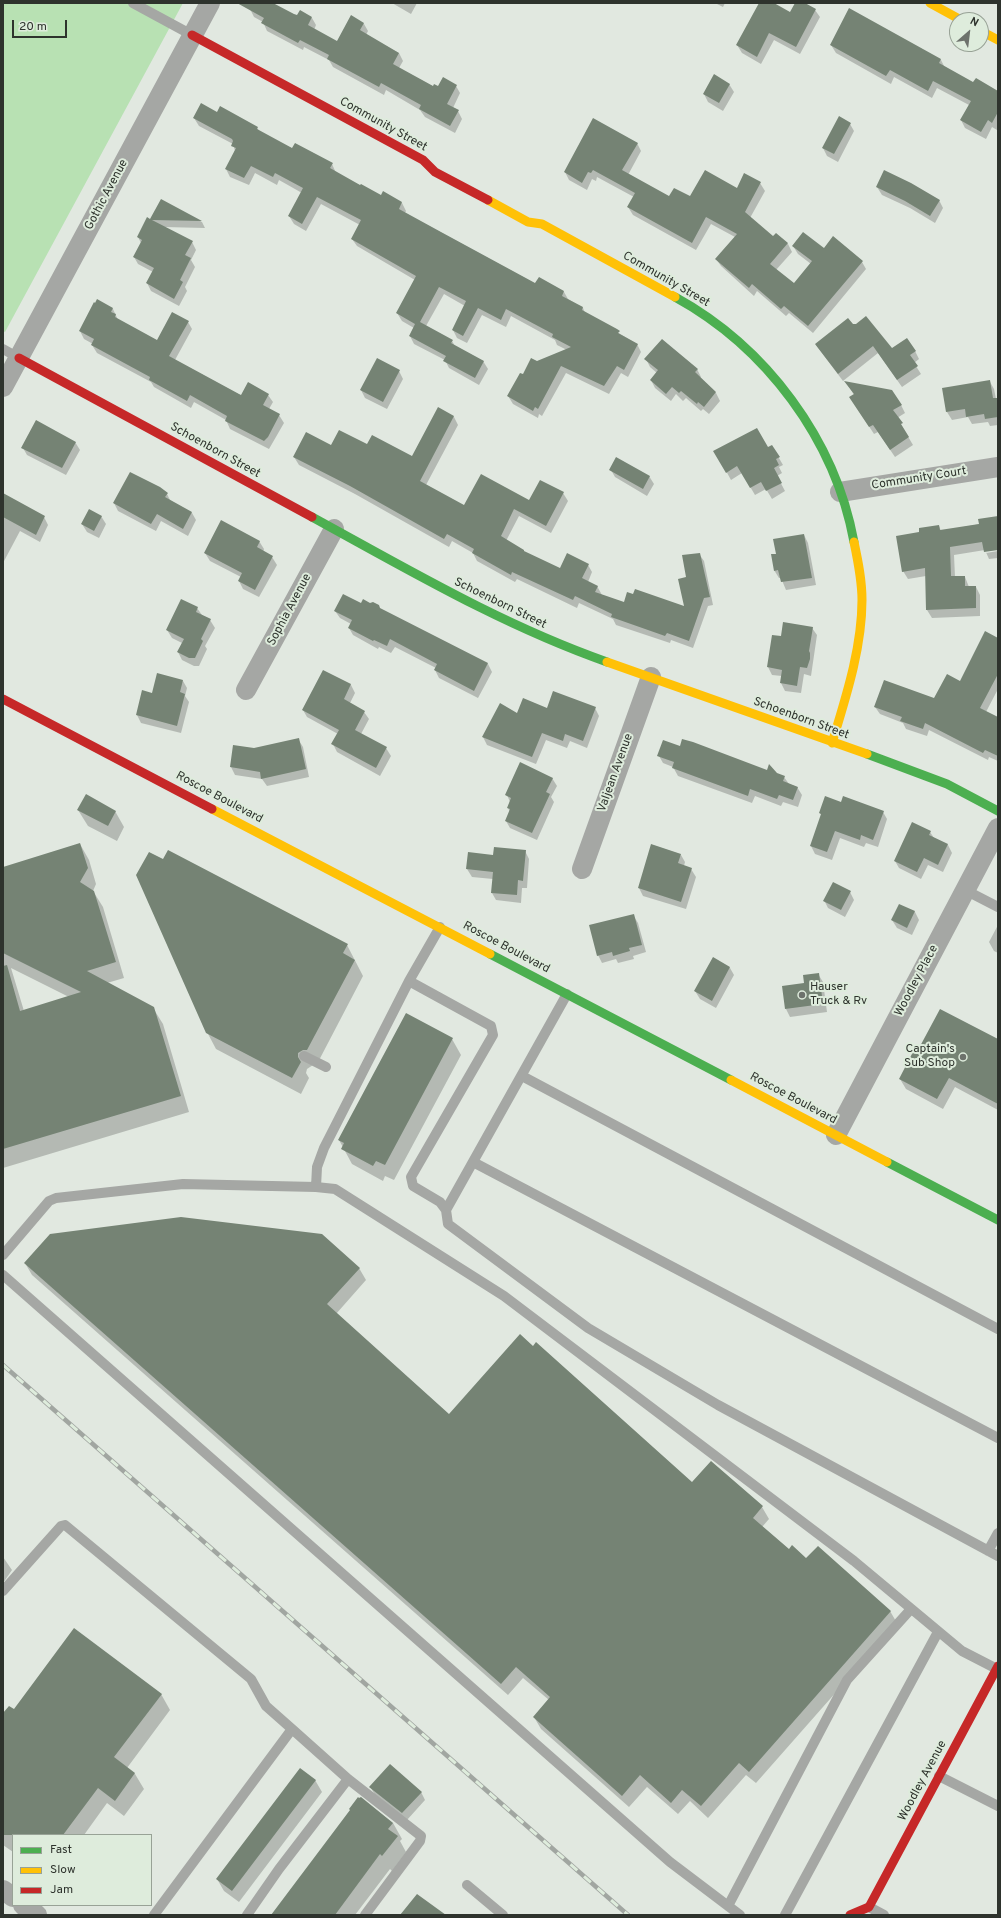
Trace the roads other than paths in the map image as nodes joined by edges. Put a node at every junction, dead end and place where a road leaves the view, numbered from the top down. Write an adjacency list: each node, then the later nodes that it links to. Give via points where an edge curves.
1 (133, 3): 5 (lane)
2 (210, 3): 5 (street, Gothic Avenue)
3 (930, 3): 4 (street)
4 (949, 13)
5 (192, 35): 8 (street, Gothic Avenue, via 120,174); 11 (street, Community Street, via 423,160 435,172 528,222 542,224 710,318 760,361 805,417 828,460)
6 (989, 35): 7 (street)
7 (998, 40)
8 (11, 354): 9 (street, Gothic Avenue); 12 (street, Schoenborn Street)
9 (3, 386)
10 (998, 467): 11 (street, Community Court)
11 (840, 492): 16 (street, Community Street, via 855,548 862,600 854,662)
12 (334, 529): 13 (street, Schoenborn Street, via 485,612 559,645); 14 (street, Sophia Avenue)
13 (651, 677): 16 (street, Schoenborn Street); 19 (street, Valjean Avenue)
14 (246, 690)
15 (3, 698): 22 (street, Roscoe Boulevard)
16 (832, 743): 17 (street, Schoenborn Street, via 923,774)
17 (998, 811)
18 (998, 828): 20 (street, Woodley Place)
19 (582, 869)
20 (965, 890): 21 (lane); 28 (street, Woodley Place)
21 (998, 907)
22 (440, 927): 23 (lane); 24 (street, Roscoe Boulevard)
23 (410, 981): 30 (lane, via 324,1148 317,1167); 31 (lane, via 491,1026 493,1035 411,1177 413,1186 440,1202)
24 (567, 994): 27 (lane); 28 (street, Roscoe Boulevard)
25 (304, 1056): 26 (lane)
26 (326, 1067)
27 (522, 1076): 29 (lane); 35 (lane)
28 (836, 1135): 32 (street, Roscoe Boulevard)
29 (473, 1162): 31 (lane); 36 (lane)
30 (316, 1187): 33 (lane, via 183,1184 56,1198 49,1201); 41 (lane, via 335,1189 343,1193 504,1296 854,1561)
31 (446, 1210): 38 (lane, via 448,1224 588,1328 718,1405)
32 (998, 1220)
33 (3, 1255)
34 (3, 1275): 52 (lane, via 664,1856)
35 (998, 1329)
36 (998, 1438)
37 (998, 1533): 38 (lane)
38 (988, 1551): 39 (lane)
39 (998, 1556)
40 (3, 1591): 44 (lane, via 61,1526 65,1525 251,1679 266,1706)
41 (911, 1609): 42 (lane); 52 (lane, via 847,1680)
42 (938, 1632): 43 (lane, via 962,1651); 60 (lane)
43 (997, 1668): 45 (street, Woodley Avenue)
44 (292, 1729): 46 (lane); 55 (lane)
45 (939, 1776): 47 (lane); 53 (street, Woodley Avenue)
46 (348, 1779): 56 (lane); 57 (lane, via 421,1836)
47 (998, 1806)
48 (467, 1884): 58 (lane)
49 (3, 1890): 50 (street)
50 (12, 1896)
51 (24, 1906): 54 (street)
52 (728, 1906): 59 (lane)
53 (869, 1911): 61 (street); 62 (lane)
54 (37, 1915)
55 (154, 1915)
56 (247, 1915)
57 (365, 1915)
58 (503, 1915)
59 (740, 1915)
60 (785, 1915)
61 (850, 1915)
62 (884, 1915)

